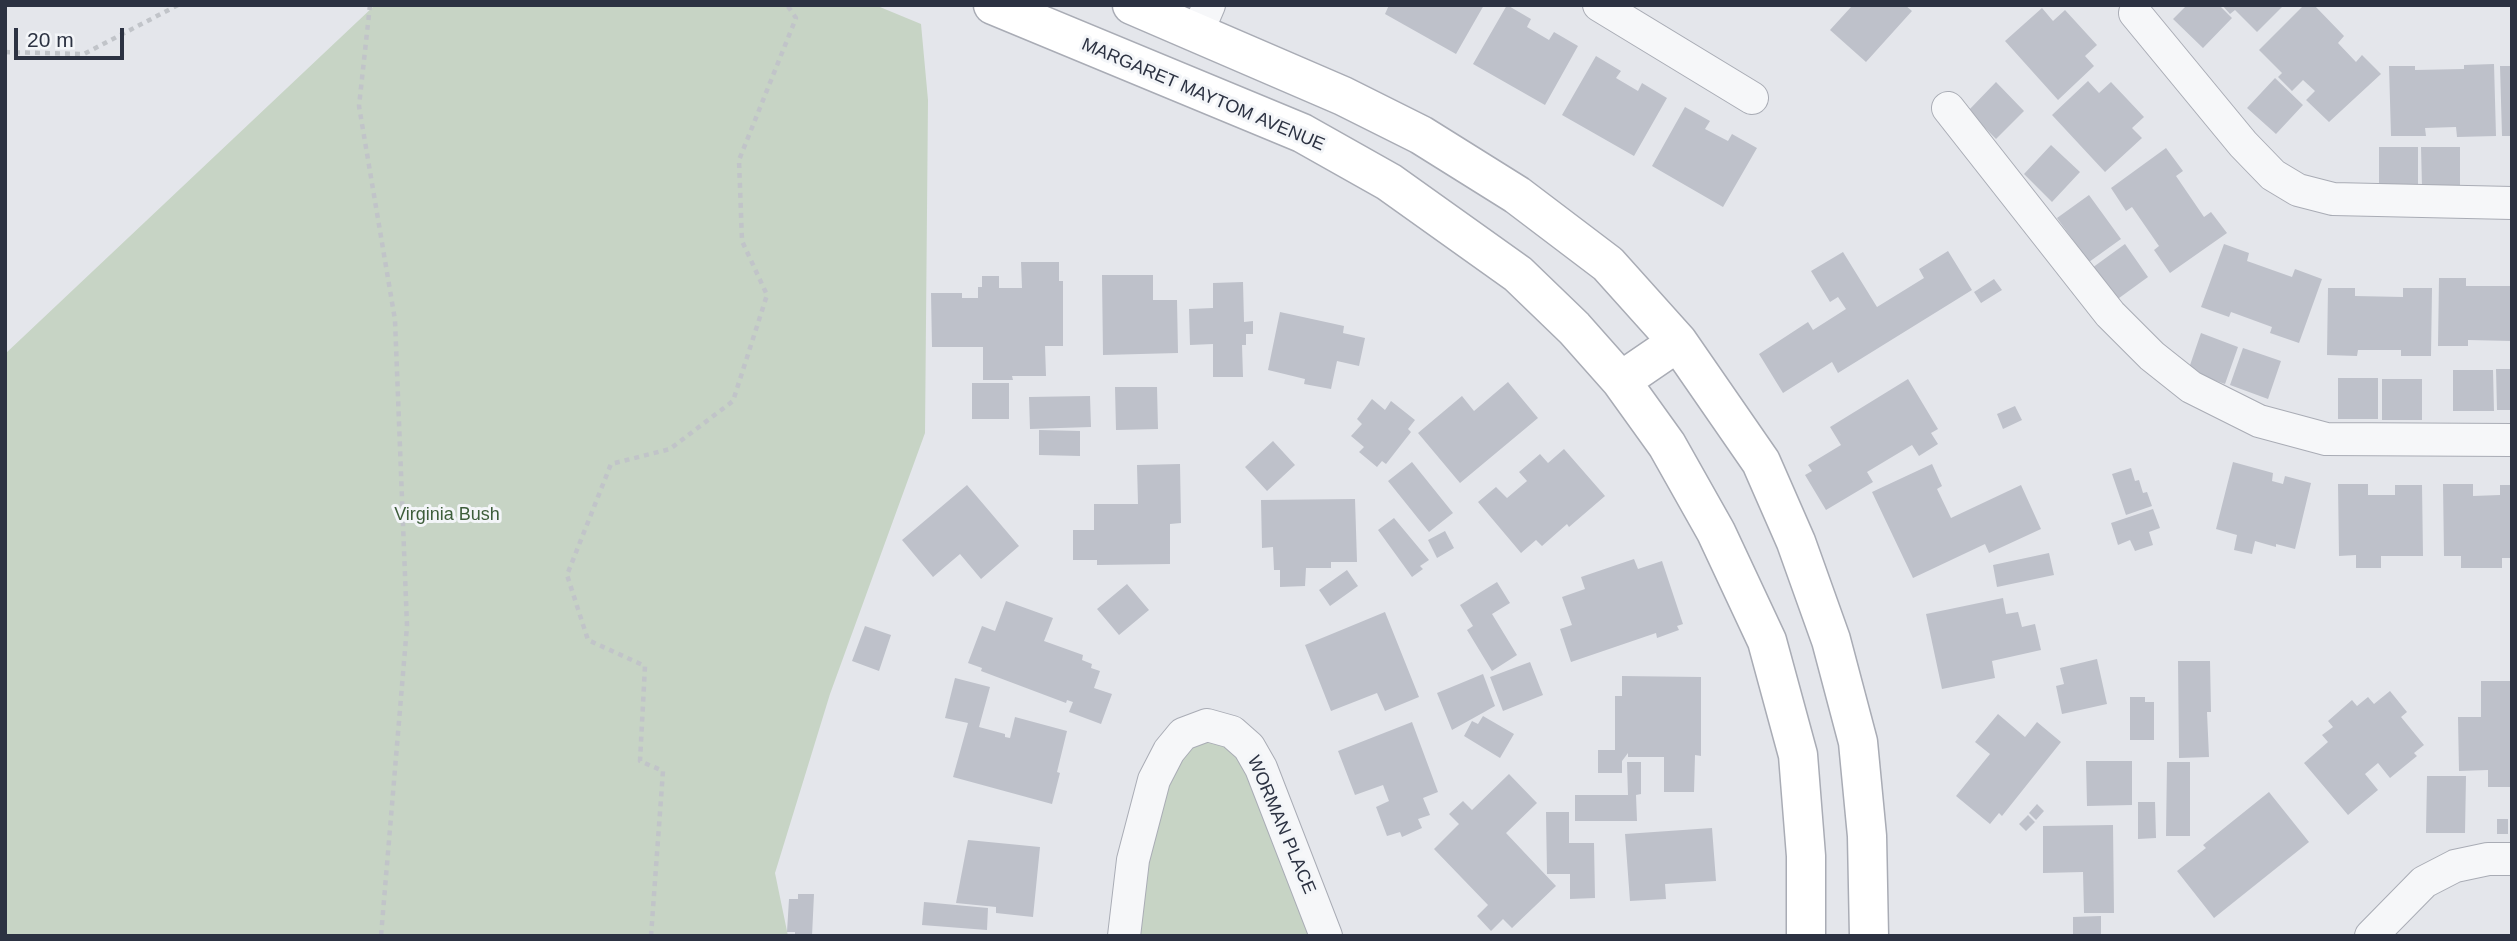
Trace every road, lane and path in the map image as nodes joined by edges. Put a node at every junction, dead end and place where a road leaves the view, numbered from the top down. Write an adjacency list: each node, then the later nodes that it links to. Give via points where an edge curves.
1 (178, 5): 9 (path, via 84,54)
2 (370, 5): 17 (path, via 359,106 395,320 407,626)
3 (787, 5): 18 (path, via 796,18 740,160 742,241 767,295 733,401 670,449 611,464 567,575 588,640 645,666 640,761 663,771)
4 (993, 5): 14 (street, MARGARET MAYTOM AVENUE, via 1302,133 1389,183 1518,274)
5 (1132, 5): 8 (street)
6 (1599, 5): 10 (street)
7 (2135, 13): 12 (street, via 2243,144 2273,175 2298,190 2333,200)
8 (1203, 19): 13 (street, via 1421,135 1517,195 1608,264)
9 (5, 52)
10 (1752, 98)
11 (1948, 107): 15 (street, via 2110,314 2192,387 2259,421 2326,439)
12 (2512, 204)
13 (1678, 342): 14 (street); 22 (street, via 1761,462 1831,640 1858,742 1867,836)
14 (1620, 381): 21 (street, MARGARET MAYTOM AVENUE, via 1667,445 1716,532 1768,642 1798,755 1806,856)
15 (2512, 440)
16 (2512, 859): 23 (street, via 2455,866 2424,882)
17 (381, 936)
18 (651, 936)
19 (1124, 936): 20 (street, WORMAN PLACE, via 1133,860 1154,780 1183,734 1207,725 1232,732 1249,747 1261,768)
20 (1326, 936)
21 (1806, 936)
22 (1868, 936)
23 (2371, 936)

